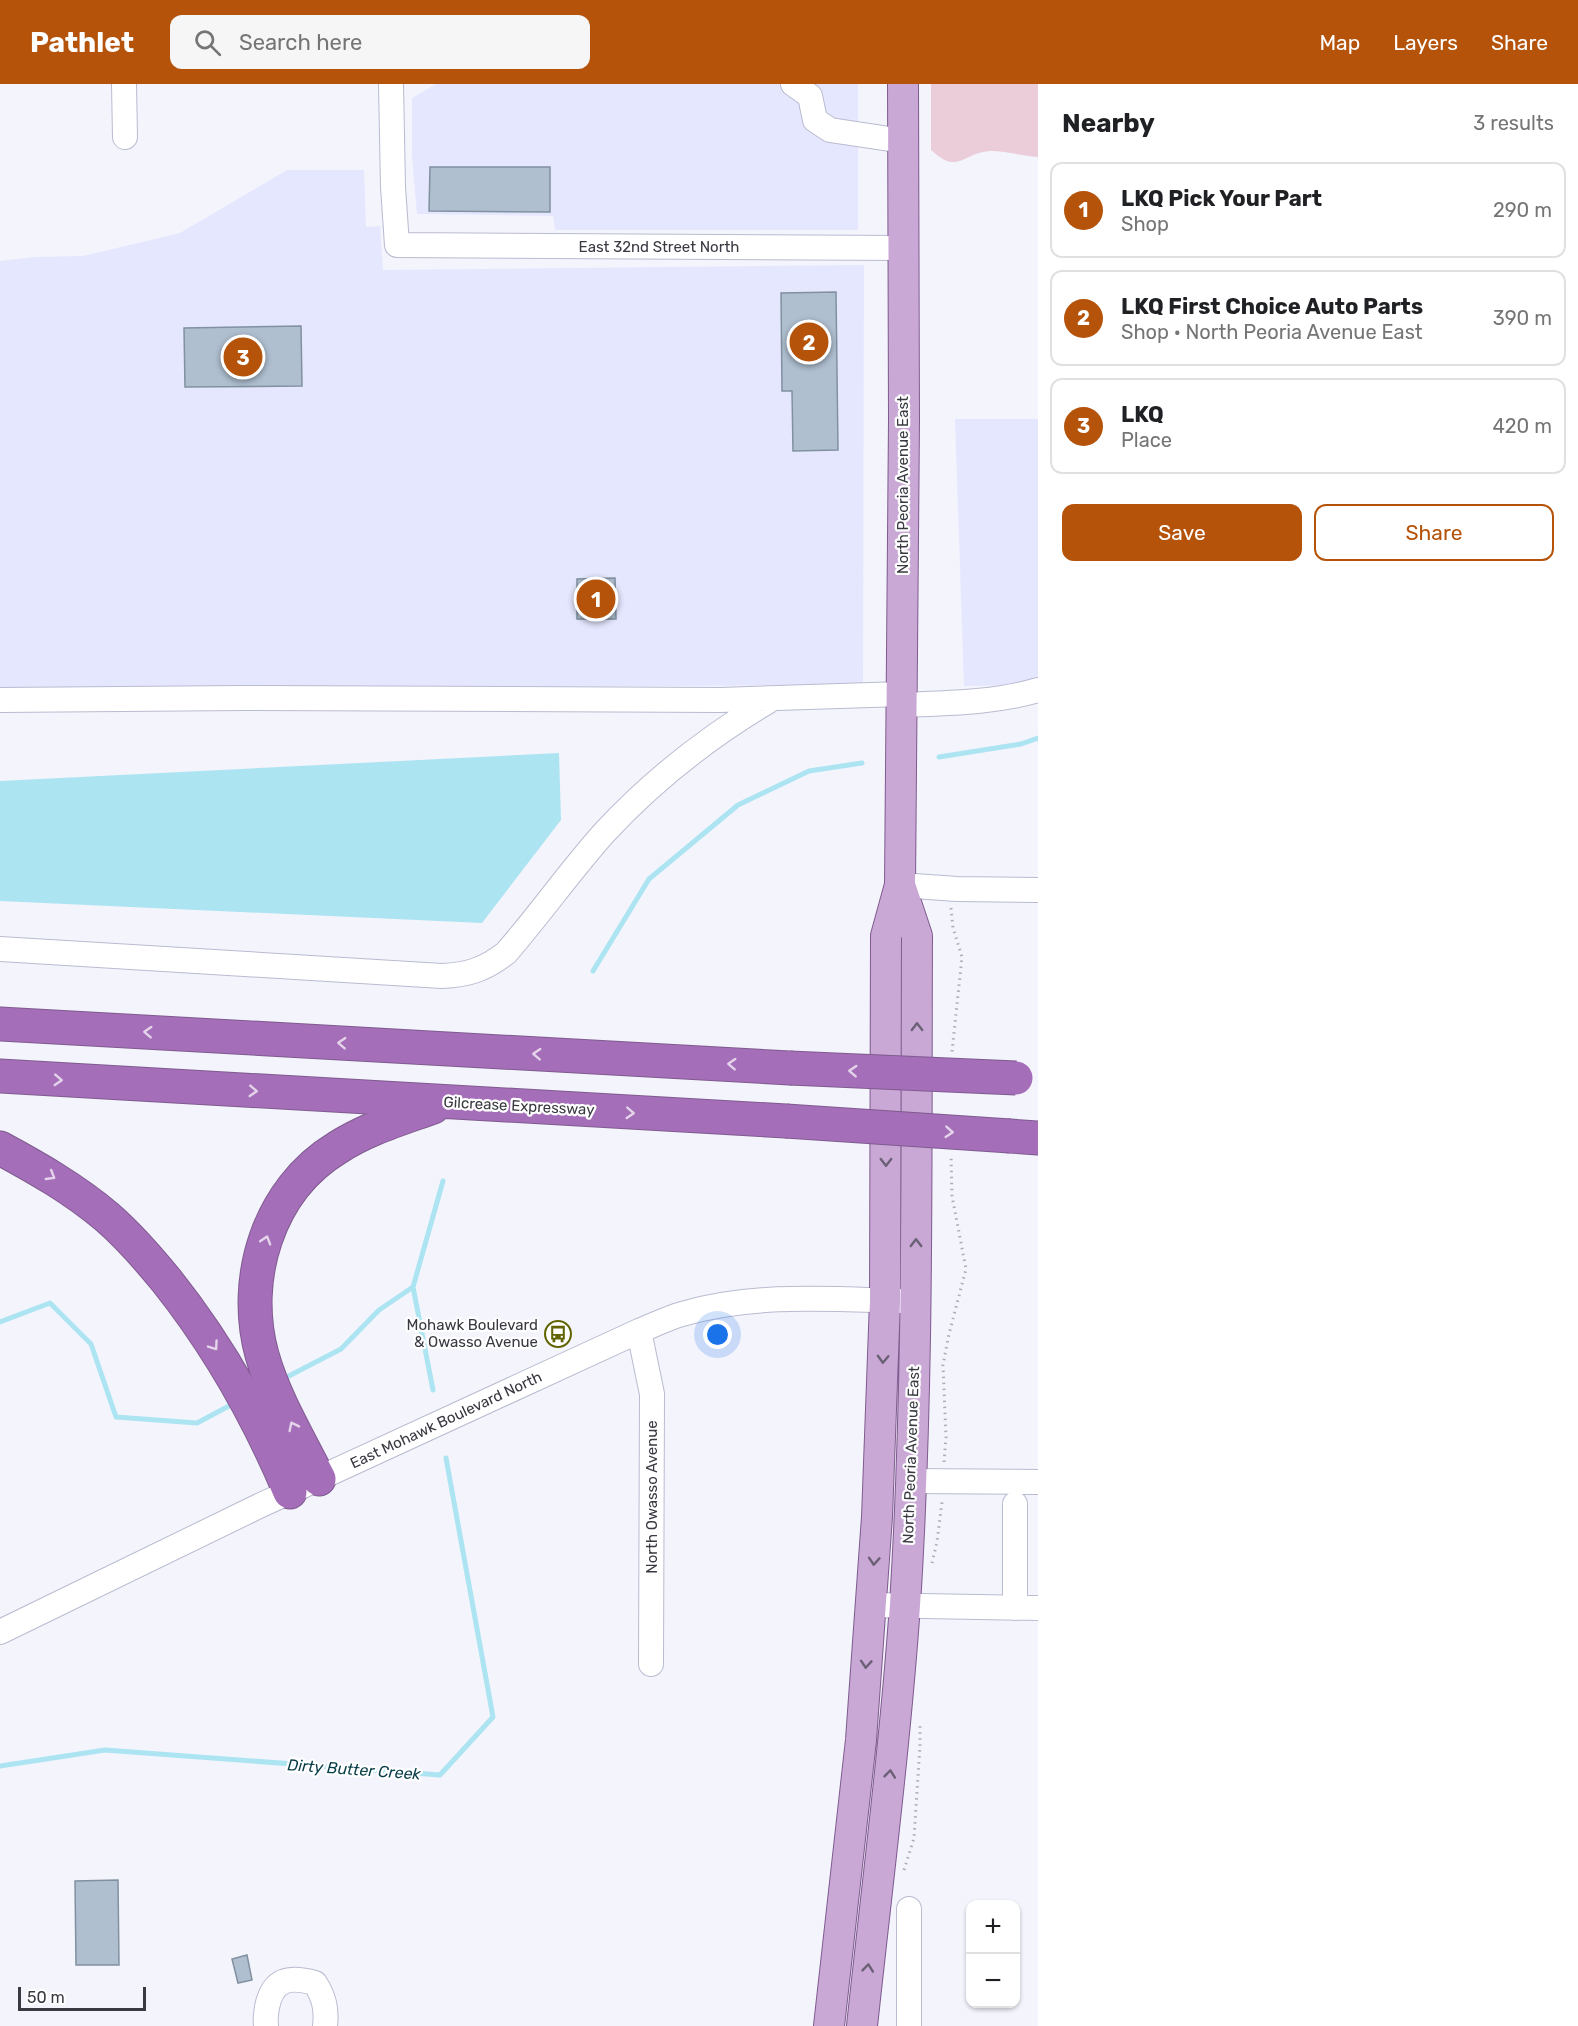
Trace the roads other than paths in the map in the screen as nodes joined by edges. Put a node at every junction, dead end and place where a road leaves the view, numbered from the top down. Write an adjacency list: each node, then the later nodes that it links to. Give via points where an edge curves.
1 (124, 84): 5 (street)
2 (391, 84): 7 (street, East 32nd Street North, via 397,245)
3 (793, 84): 6 (street, via 810,96 815,120 830,129)
4 (903, 84): 6 (main road, North Peoria Avenue East)
5 (125, 137)
6 (903, 141): 7 (main road, North Peoria Avenue East)
7 (903, 248): 10 (main road, North Peoria Avenue East)
8 (1038, 690): 10 (street, via 966,702)
9 (774, 698): 10 (street); 12 (street); 13 (street)
10 (902, 699): 14 (main road, North Peoria Avenue East)
11 (0, 700): 12 (street)
12 (720, 700): 13 (street, via 729,713)
13 (728, 727): 16 (street, via 628,809 506,953 474,972 442,975)
14 (900, 885): 15 (street); 23 (main road, North Peoria Avenue East, one-way to 23, via 886,936); 24 (main road, North Peoria Avenue East, one-way to 14, via 917,936)
15 (1038, 890)
16 (0, 949)
17 (0, 1024): 19 (highway, one-way to 17, bridge)
18 (0, 1076): 20 (highway, Gilcrease Expressway, one-way to 20)
19 (1027, 1079)
20 (446, 1102): 21 (highway, Gilcrease Expressway, one-way to 21, bridge); 26 (highway, one-way to 20, via 262,1358 255,1327 254,1299 265,1239 277,1211 313,1165 368,1130)
21 (1024, 1137)
22 (0, 1148): 29 (highway, one-way to 29, via 55,1178 107,1217 143,1252 221,1356)
23 (885, 1300): 24 (street, East Mohawk Boulevard North); 25 (street, East Mohawk Boulevard North, via 789,1299 732,1304 682,1314); 31 (main road, North Peoria Avenue East, one-way to 31)
24 (916, 1302): 27 (main road, North Peoria Avenue East)
25 (639, 1331): 26 (street, East Mohawk Boulevard North); 35 (street, North Owasso Avenue, via 652,1394)
26 (319, 1479): 29 (street, East Mohawk Boulevard North)
27 (911, 1481): 28 (street); 32 (main road, North Peoria Avenue East)
28 (1038, 1482)
29 (290, 1492): 34 (street, East Mohawk Boulevard North)
30 (1015, 1504): 33 (street)
31 (870, 1605): 32 (street); 39 (main road, North Peoria Avenue East, one-way to 39, via 861,1740)
32 (904, 1607): 33 (street); 40 (main road, North Peoria Avenue East, one-way to 32)
33 (1027, 1608)
34 (0, 1632)
35 (651, 1664)
36 (909, 1909): 41 (street)
37 (266, 2026): 38 (street, via 274,1987 284,1980 302,1979 315,1983 324,1997)
38 (325, 2026)
39 (829, 2026)
40 (862, 2026)
41 (909, 2026)

